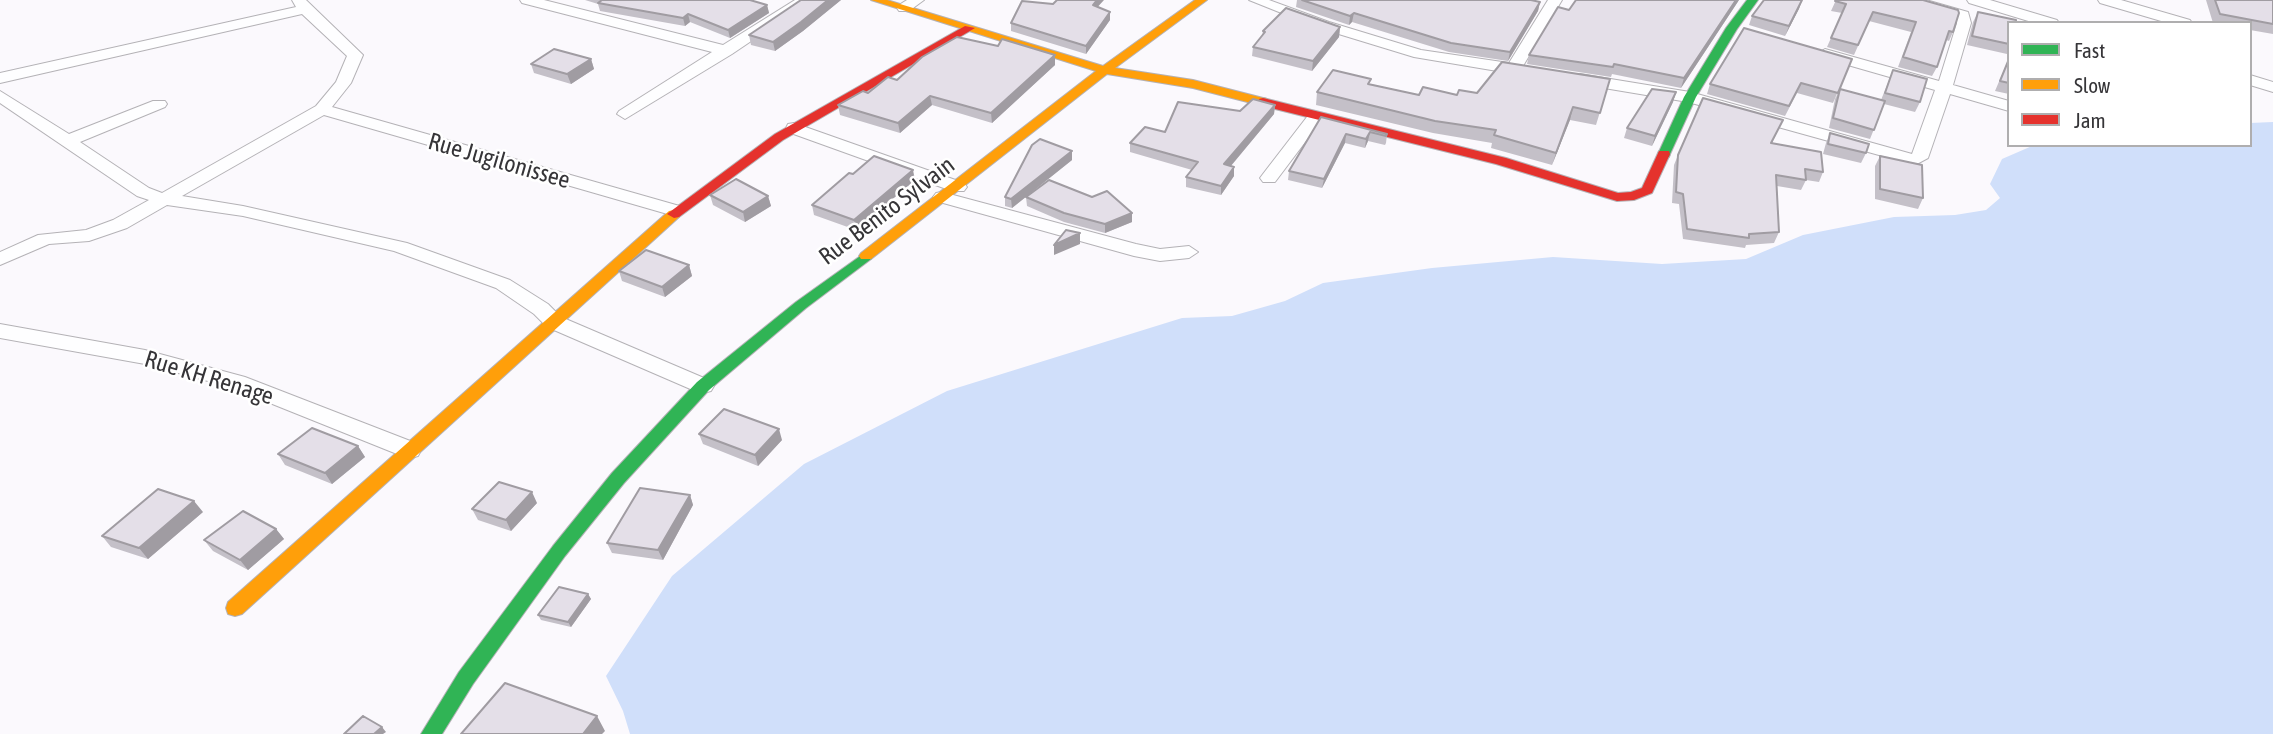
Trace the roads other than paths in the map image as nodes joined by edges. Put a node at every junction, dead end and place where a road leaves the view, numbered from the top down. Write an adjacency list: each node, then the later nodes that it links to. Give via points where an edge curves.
1 (527, 0): 17 (street)
2 (805, 0): 17 (street)
3 (876, 0): 11 (street)
4 (1202, 0): 19 (street, Rue Benito Sylvain)
5 (1256, 0): 18 (street, via 1419,54)
6 (1555, 0): 18 (street)
7 (1753, 0): 27 (street, via 1739,30)
8 (1908, 0): 25 (street, via 1963,15)
9 (1974, 0): 13 (street)
10 (2105, 0): 14 (street)
11 (911, 4): 15 (street)
12 (302, 5): 22 (street); 30 (street, via 355,55 343,83)
13 (2045, 21)
14 (2178, 21)
15 (969, 28): 19 (street); 33 (street)
16 (1811, 50): 25 (street)
17 (727, 51): 31 (street)
18 (1513, 69): 20 (street)
19 (1105, 70): 32 (street, via 1194,84); 36 (street, Rue Benito Sylvain)
20 (1541, 73)
21 (1566, 77): 27 (street)
22 (0, 78)
23 (2252, 81): 24 (street)
24 (2273, 87)
25 (1944, 88): 27 (street, via 1915,160); 29 (street)
26 (0, 96): 34 (street)
27 (1690, 97): 32 (street, via 1647,190 1626,197 1501,161)
28 (159, 104): 34 (street)
29 (2007, 105)
30 (322, 109): 37 (street); 38 (street, Rue Jugilonissee)
31 (625, 114)
32 (1316, 117): 35 (street)
33 (794, 128): 36 (street); 38 (street)
34 (67, 141): 37 (street, via 143,192)
35 (1269, 178)
36 (950, 192): 39 (street, via 1134,250 1160,255); 43 (street, Rue Benito Sylvain)
37 (164, 199): 40 (street, via 99,233 45,239); 41 (street, via 243,211 400,247 503,284)
38 (677, 211): 41 (street)
39 (1189, 252)
40 (0, 259)
41 (554, 322): 43 (street); 44 (street)
42 (0, 331): 44 (street, Rue KH Renage, via 145,357 237,382)
43 (703, 386): 46 (street, Rue Benito Sylvain, via 618,478 559,551)
44 (410, 450): 45 (street)
45 (235, 608)
46 (431, 734)

